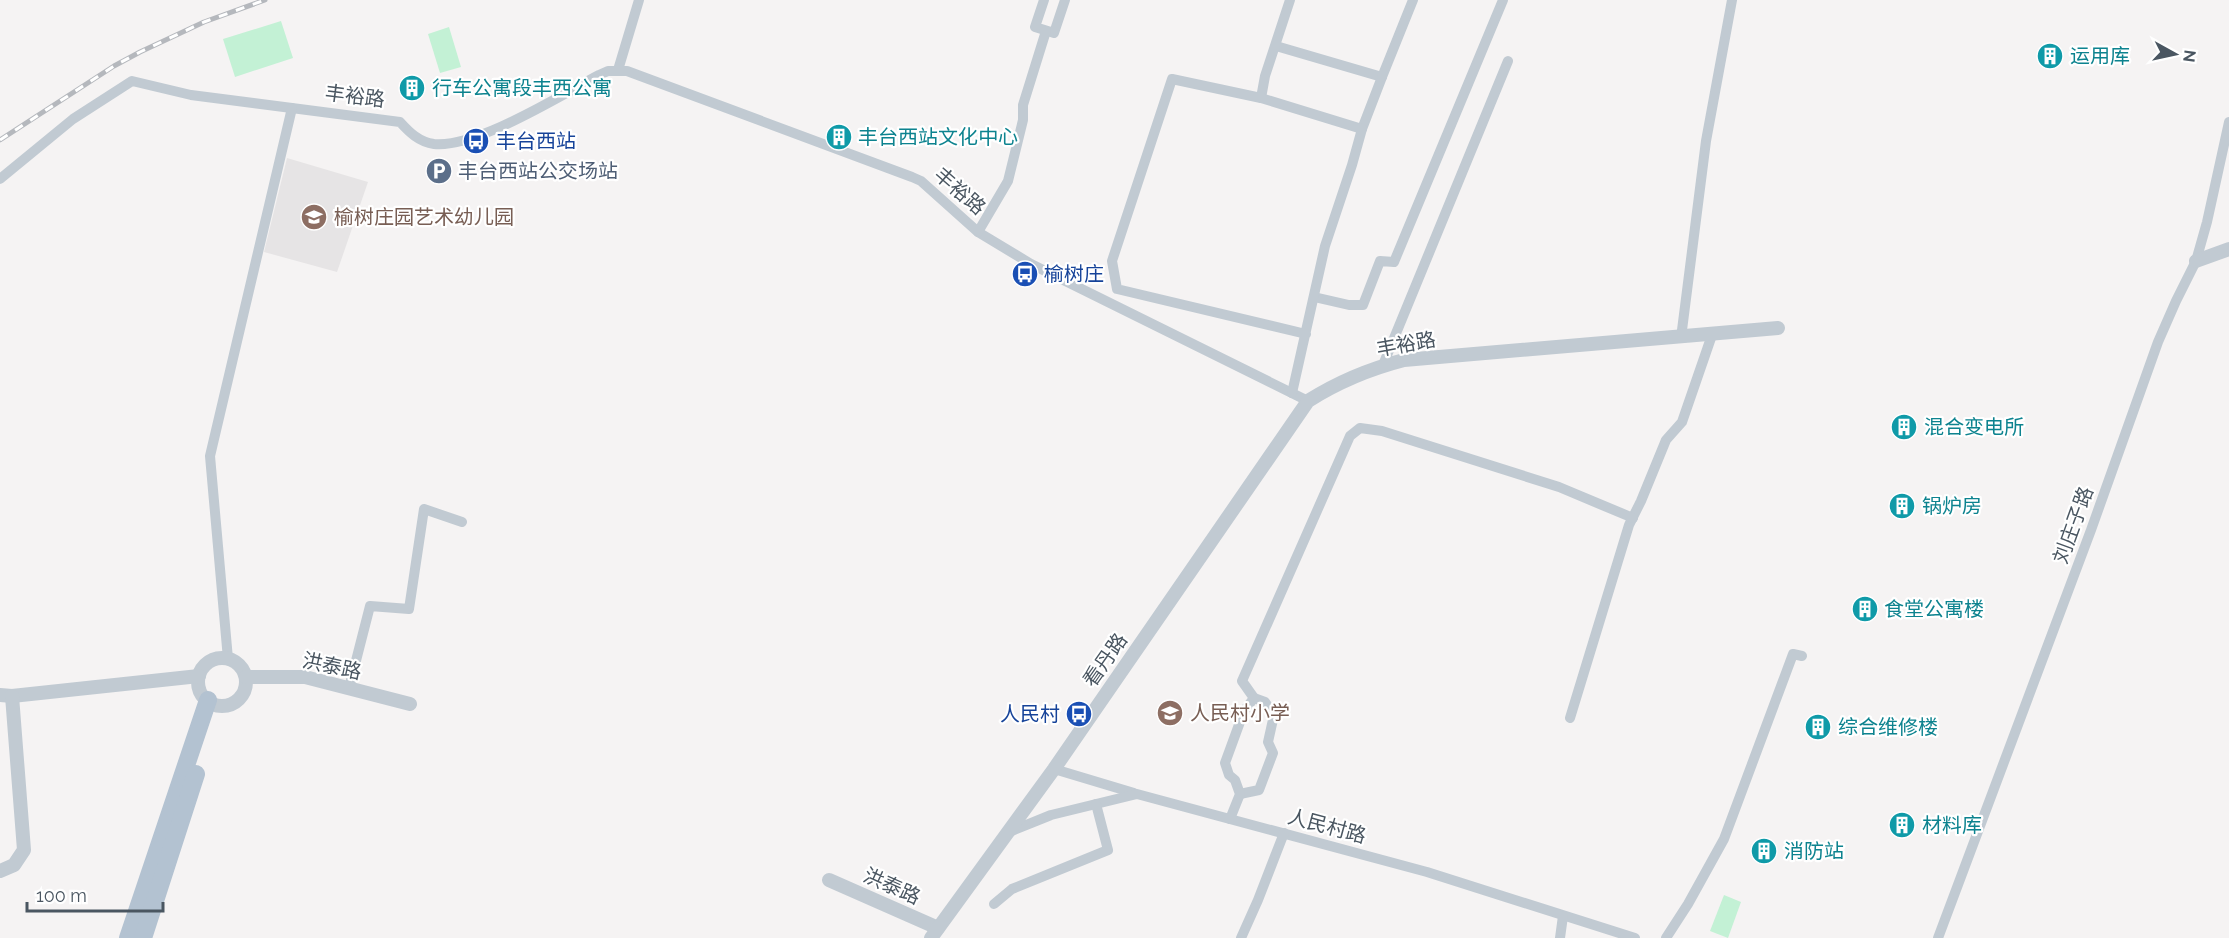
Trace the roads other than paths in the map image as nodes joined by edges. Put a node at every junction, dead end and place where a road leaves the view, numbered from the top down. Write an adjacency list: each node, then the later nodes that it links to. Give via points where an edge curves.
1 (639, 0): 11 (street)
2 (1044, 0): 8 (street, via 1035,27)
3 (1065, 0): 8 (street, via 1054,33)
4 (1290, 0): 9 (street)
5 (1413, 0): 12 (street)
6 (1503, 0): 21 (street, via 1394,262 1380,261 1363,305)
7 (1732, 0): 25 (street, via 1706,141)
8 (1046, 31): 18 (street, via 1023,105 1008,181)
9 (1276, 46): 12 (street); 13 (street)
10 (1508, 61): 26 (street)
11 (618, 70): 14 (street, 丰裕路, via 599,75 492,130 435,144 417,138 400,122); 18 (street, 丰裕路, via 646,77 921,181)
12 (1382, 77): 15 (street)
13 (1261, 98): 15 (street); 23 (street, via 1172,79 1112,261 1117,289)
14 (292, 108): 17 (street, 丰裕路, via 191,95 132,81 73,119); 32 (street, via 210,456)
15 (1362, 129): 21 (street, via 1325,246)
16 (2228, 129): 20 (street, 刘庄子路)
17 (0, 179)
18 (978, 232): 27 (street, 丰裕路, via 1071,284)
19 (2229, 249): 20 (street)
20 (2196, 261): 59 (street, 刘庄子路, via 2158,342)
21 (1314, 297): 23 (street)
22 (1778, 328): 24 (street, 丰裕路)
23 (1306, 334): 27 (street)
24 (1712, 335): 25 (street, 丰裕路); 29 (street, via 1682,422 1666,440)
25 (1681, 338): 26 (street, 丰裕路, via 1426,357)
26 (1383, 365): 28 (street, 丰裕路, via 1332,386)
27 (1292, 393): 28 (street, 丰裕路)
28 (1308, 401): 41 (street, 看丹路)
29 (1633, 518): 37 (street, via 1559,487 1382,431 1360,428 1350,436 1242,681); 40 (street)
30 (462, 522): 35 (street, via 424,509 409,609 370,606)
31 (1803, 656): 58 (street, via 1793,654 1724,839)
32 (228, 659): 33 (street, via 208,662); 34 (street, via 238,663)
33 (200, 676): 36 (street); 38 (street, via 200,689)
34 (246, 677): 35 (street, 洪泰路, via 305,677); 38 (street, via 246,685 233,703)
35 (349, 688): 39 (street, 洪泰路)
36 (6, 695): 48 (street, via 24,850 14,865)
37 (1254, 698): 43 (street, via 1244,711 1225,763); 43 (street, via 1265,702 1274,715 1268,742 1273,753 1259,790)
38 (213, 703): 53 (main road); 54 (main road)
39 (410, 704)
40 (1570, 718)
41 (1054, 769): 42 (street); 46 (street, 看丹路)
42 (1137, 794): 44 (street, 人民村路); 45 (street, 人民村路)
43 (1240, 794): 45 (street)
44 (1096, 804): 46 (street, 人民村路, via 1051,815); 50 (street, via 1108,850 1012,889)
45 (1230, 819): 47 (street, 人民村路)
46 (1009, 832): 52 (street, 看丹路)
47 (1284, 833): 51 (street, 人民村路, via 1428,872); 55 (street)
48 (0, 871)
49 (829, 880): 52 (street, 洪泰路)
50 (994, 904)
51 (1563, 916): 56 (street); 57 (street, 人民村路)
52 (934, 933)
53 (128, 938)
54 (143, 938)
55 (1241, 938)
56 (1560, 938)
57 (1635, 938)
58 (1666, 938)
59 (1938, 938)

